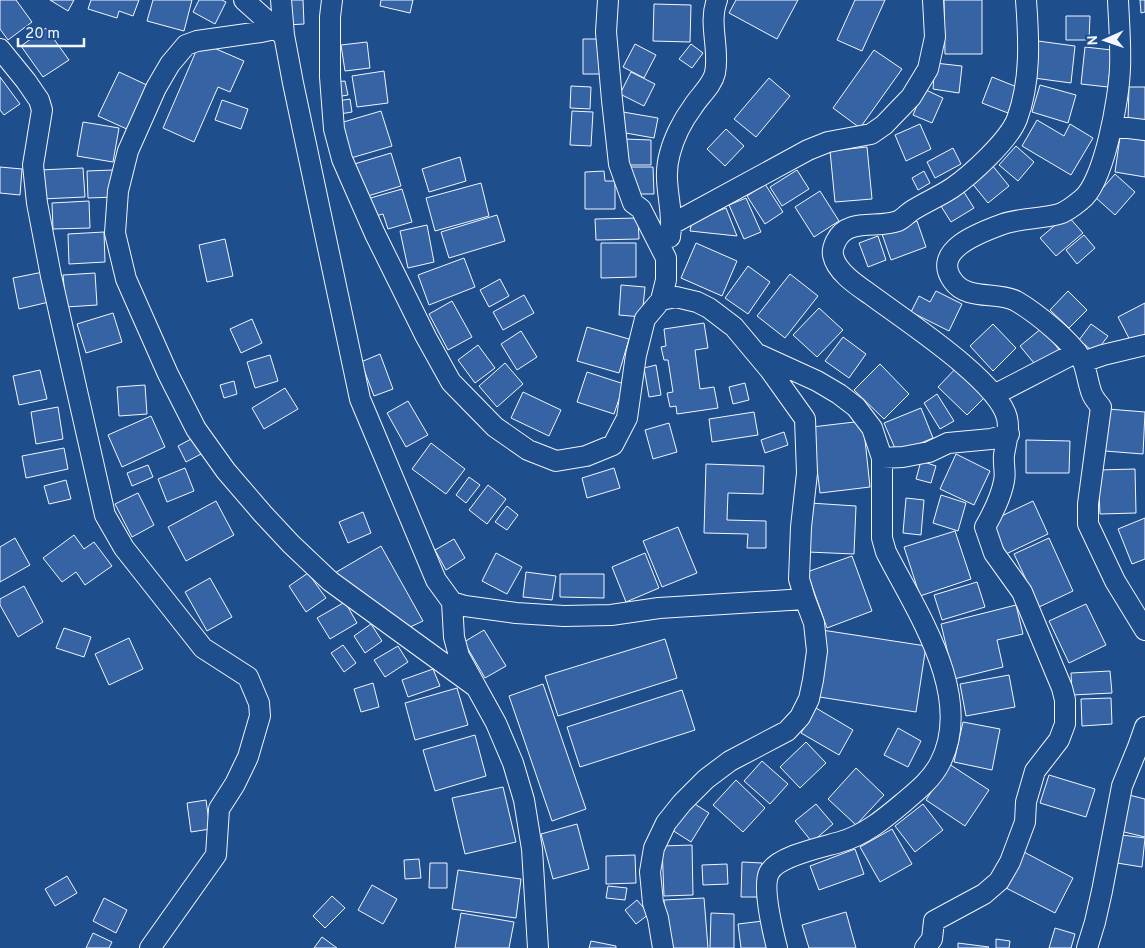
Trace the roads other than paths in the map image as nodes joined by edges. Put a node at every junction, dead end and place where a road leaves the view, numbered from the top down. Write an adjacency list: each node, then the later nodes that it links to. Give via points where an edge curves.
1 (244, 0): 9 (street)
2 (281, 0): 9 (street)
3 (332, 0): 15 (street, via 330,77 334,129 342,159 375,234 451,382 495,427 528,450 556,461 586,456 613,445 627,418 636,354 646,319)
4 (608, 0): 14 (street, via 606,32 619,164 633,203 641,209)
5 (717, 0): 13 (street, via 714,75 691,109 670,152 666,170)
6 (933, 0): 13 (street, via 935,37 928,69 911,97 884,125 871,134 828,142 808,150)
7 (1026, 0): 19 (street, via 1029,34 1027,81 1016,120 1007,136 952,188 898,221 847,228 836,239 832,250 837,265 854,283 960,360)
8 (1118, 0): 11 (street, via 1120,68)
9 (279, 32): 23 (street, via 360,399 436,580); 25 (street, via 197,41 186,45 170,64 128,151 118,191 115,233 126,279 196,429 256,507 330,581)
10 (0, 49): 27 (street, via 26,81 42,110 33,165 36,203 105,515 124,548 203,648 248,677 259,702 260,716 248,757 236,784 219,808 216,855)
11 (1112, 126): 12 (street); 18 (street, via 1100,172 1084,199 1061,214 1004,224 969,239 951,252 947,262 954,283 967,292 1015,300 1036,315)
12 (1145, 130)
13 (672, 224): 14 (street)
14 (666, 258): 15 (street, via 666,280)
15 (661, 300): 17 (street, via 676,297 709,308 734,327)
16 (1145, 345): 18 (street)
17 (756, 353): 21 (street, via 817,381 856,407 872,428); 22 (street, via 805,419 807,473 799,579)
18 (1080, 357): 19 (street); 24 (street, via 1092,394 1101,407 1088,524 1114,581)
19 (994, 394): 20 (street, via 1007,416)
20 (1009, 434): 21 (street, via 948,443 929,452 903,457); 31 (street, via 1004,456 1004,481 985,527 994,553 1022,592 1062,688 1065,724 1055,746 1035,771 1026,802 1025,822 999,881 984,894 934,921 932,939)
21 (882, 458): 30 (street, via 882,538 886,552 929,634 944,675 951,704 948,744 939,765 921,787 879,823 846,840 801,853 774,866 768,874 767,885)
22 (805, 599): 23 (street, via 564,616 478,608); 29 (street, via 814,623 816,651 814,680 800,717 787,731 730,761 706,779 666,823 654,848 650,872 652,903)
23 (452, 602): 25 (street, via 459,656)
24 (1145, 630)
25 (476, 687): 28 (street, via 513,763 524,800 532,849)
26 (1145, 726): 32 (street, via 1122,786 1102,891)
27 (150, 948)
28 (538, 948)
29 (663, 948)
30 (776, 948)
31 (924, 948)
32 (1086, 948)

